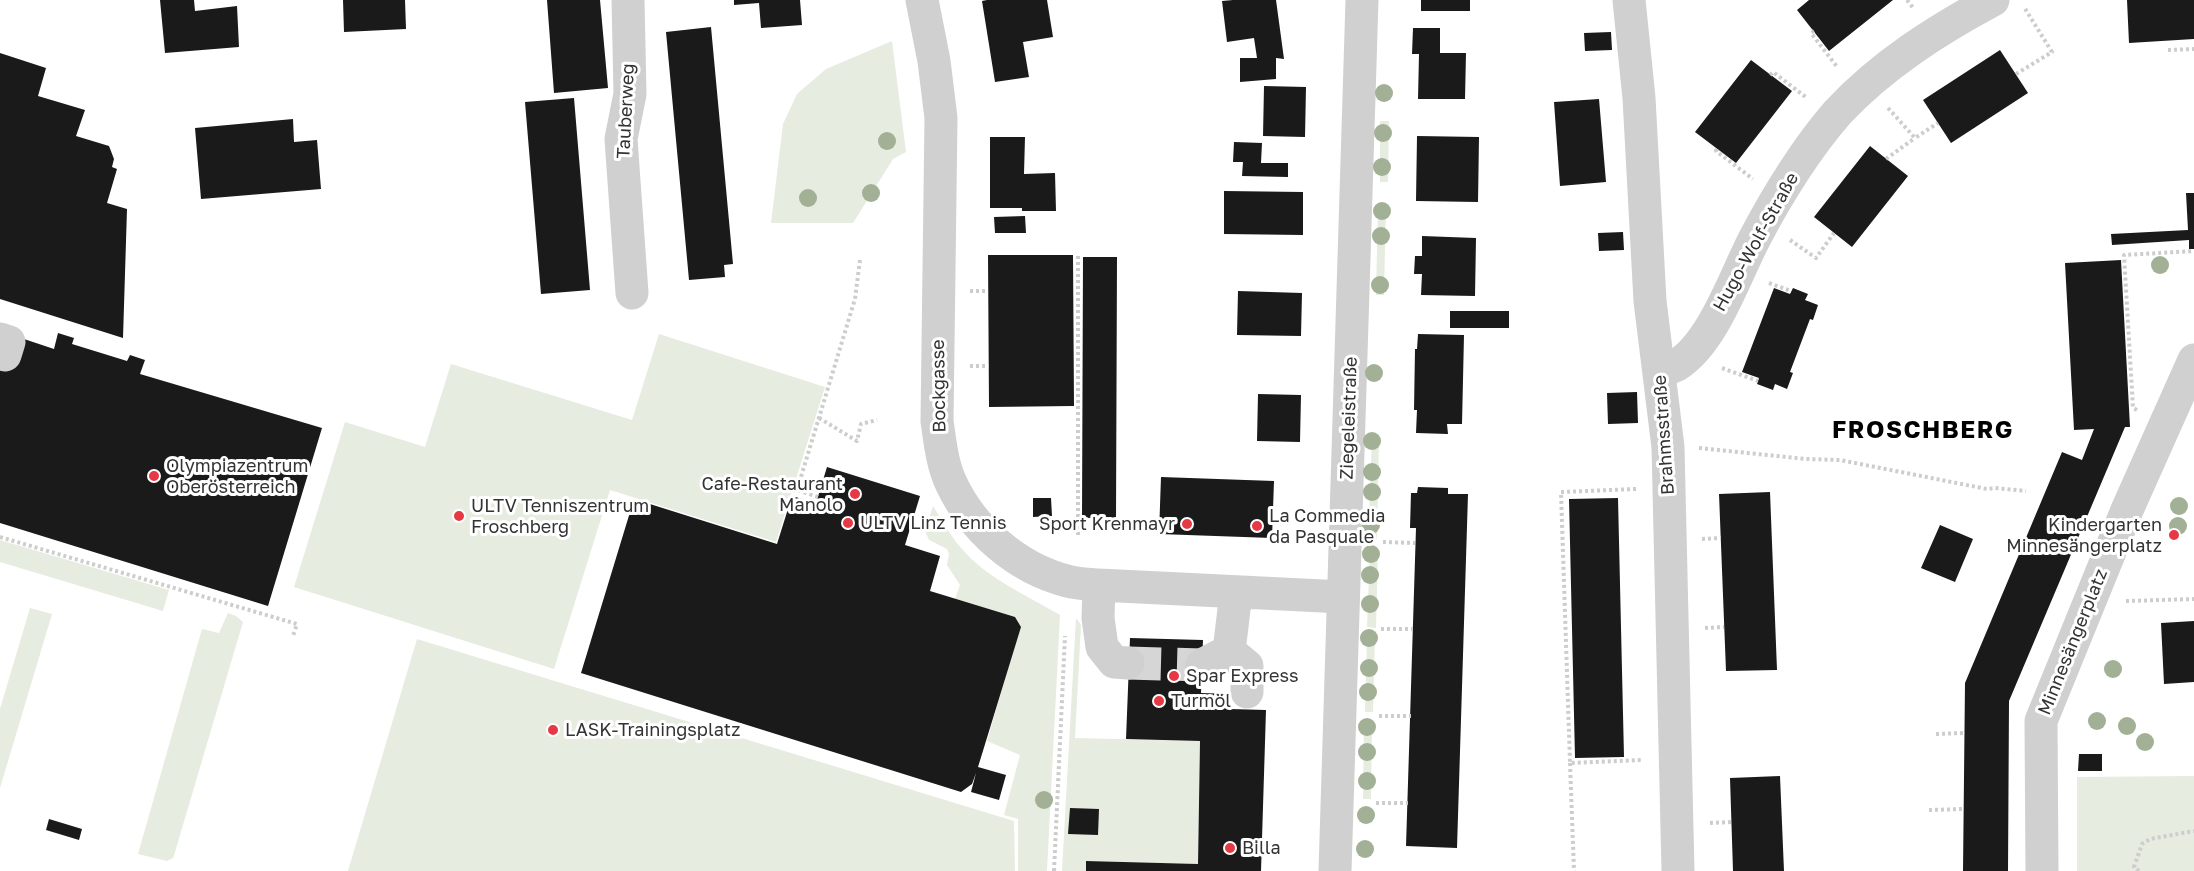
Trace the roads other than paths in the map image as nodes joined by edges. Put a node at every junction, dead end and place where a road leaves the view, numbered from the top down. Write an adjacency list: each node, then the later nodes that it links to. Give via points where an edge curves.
1 (628, 0): 6 (street, Tauberweg, via 630,94 621,140)
2 (922, 0): 9 (street, Bockgasse, via 940,118 937,421 950,482 974,520 1015,558 1068,581)
3 (1362, 0): 11 (street, Ziegeleistraße)
4 (1629, 0): 8 (street, Brahmsstraße, via 1639,98 1650,301)
5 (2008, 2): 8 (street, Hugo-Wolf-Straße, via 1957,20 1885,68 1838,113 1796,169 1762,225 1706,334 1691,354 1674,367)
6 (632, 293)
7 (2194, 360): 16 (street, Minnesängerplatz, via 2127,510 2041,721)
8 (1659, 369): 15 (street, Brahmsstraße, via 1668,447)
9 (1099, 585): 10 (street, Bockgasse); 12 (street, via 1102,646 1114,662)
10 (1236, 593): 11 (street, Bockgasse); 13 (street, via 1215,658 1247,666)
11 (1343, 597): 14 (street, Ziegeleistraße)
12 (1128, 663)
13 (1247, 692)
14 (1335, 871)
15 (1678, 871)
16 (2042, 871)

